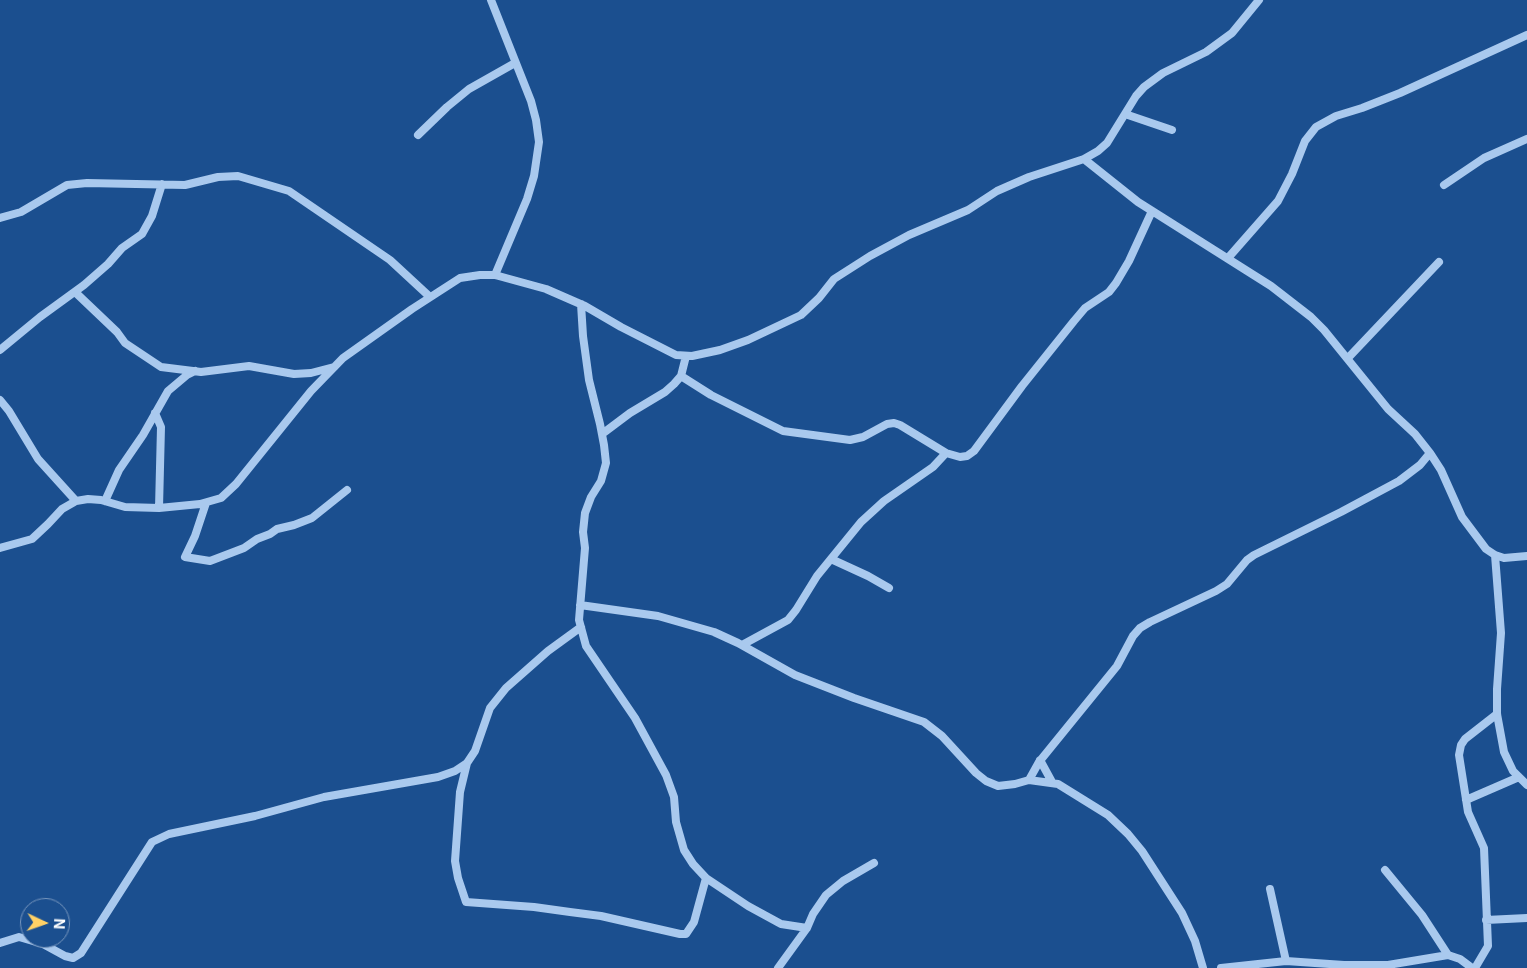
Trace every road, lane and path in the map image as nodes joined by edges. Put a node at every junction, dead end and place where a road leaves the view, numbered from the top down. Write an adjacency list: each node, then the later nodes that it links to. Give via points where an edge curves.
1 (491, 0): 4 (street)
2 (1259, 0): 5 (street, via 1232,33 1206,52 1163,73 1144,87)
3 (1527, 35): 14 (street, via 1316,127 1304,141 1278,201)
4 (515, 63): 7 (street, via 469,90); 16 (street, via 531,101 538,142 534,176 527,199)
5 (1125, 114): 6 (street); 9 (street, via 1107,142)
6 (1172, 130)
7 (418, 135)
8 (1527, 139): 11 (street, via 1484,158)
9 (1084, 159): 12 (street); 21 (street, via 997,191 968,210 870,256 834,279 801,315 720,350)
10 (162, 184): 13 (street, via 67,185 21,212); 17 (street, via 152,216 142,234 122,248); 18 (street, via 185,185 238,176 289,191 390,260)
11 (1444, 185)
12 (1152, 211): 14 (street); 29 (street, via 1116,283 1074,321 974,452 960,457)
13 (0, 218)
14 (1228, 258): 22 (street, via 1311,317)
15 (1439, 262): 22 (street)
16 (495, 275): 18 (street, via 460,278); 19 (street, via 546,289)
17 (75, 292): 20 (street); 24 (street, via 125,343 148,360 161,367)
18 (430, 297): 23 (street)
19 (581, 304): 21 (street, via 676,355); 28 (street, via 589,380)
20 (0, 350)
21 (686, 356): 25 (street)
22 (1348, 358): 30 (street, via 1388,409)
23 (334, 367): 24 (street, via 294,374 249,366); 34 (street, via 228,494)
24 (195, 371): 27 (street, via 168,391)
25 (681, 376): 28 (street, via 665,392); 29 (street, via 783,431 850,440 894,423)
26 (0, 400): 32 (street, via 38,459)
27 (155, 412): 33 (street, via 119,470); 35 (street, via 161,427)
28 (602, 434): 41 (street, via 606,463 585,513)
29 (946, 453): 39 (street, via 933,467 884,501)
30 (1430, 453): 37 (street, via 1462,517 1486,549); 45 (street, via 1399,481 1254,555 1227,584 1140,628 1117,666)
31 (346, 490): 34 (street, via 312,518 277,529 244,548 210,561 185,557)
32 (76, 501): 33 (street); 36 (street, via 62,509 32,539)
33 (105, 501): 35 (street)
34 (206, 503): 35 (street)
35 (159, 508)
36 (0, 548)
37 (1495, 555): 38 (street, via 1504,558); 44 (street, via 1501,633)
38 (1527, 556)
39 (831, 559): 40 (street); 43 (street, via 788,620)
40 (889, 588)
41 (580, 605): 42 (street); 43 (street, via 658,616 714,632)
42 (581, 627): 46 (street, via 506,688 490,708 476,751); 54 (street, via 586,646 635,718 666,775 674,797 676,822 684,850)
43 (742, 645): 48 (street, via 795,675 924,722 986,781 998,786)
44 (1497, 714): 47 (street, via 1504,752 1512,771); 51 (street, via 1461,745 1459,755)
45 (1040, 760): 48 (street); 49 (street)
46 (467, 763): 54 (street, via 460,792 455,861 466,902 600,916 686,934 694,922); 59 (street, via 438,777 324,796 255,816 169,834 152,842 81,953 73,958 19,936)
47 (1519, 777): 50 (street); 51 (street)
48 (1029, 780): 49 (street)
49 (1052, 782): 63 (street, via 1105,812 1142,850 1182,913)
50 (1527, 785)
51 (1466, 800): 57 (street, via 1484,848)
52 (874, 862): 58 (street, via 826,895)
53 (1385, 870): 60 (street, via 1422,915)
54 (706, 878): 58 (street, via 780,924)
55 (1270, 889): 61 (street)
56 (1527, 918): 57 (street)
57 (1486, 920): 65 (street, via 1488,946)
58 (807, 928): 62 (street)
59 (0, 942)
60 (1448, 955): 61 (street, via 1388,965); 65 (street)
61 (1286, 961): 64 (street)
62 (778, 968)
63 (1203, 968)
64 (1221, 968)
65 (1473, 968)

